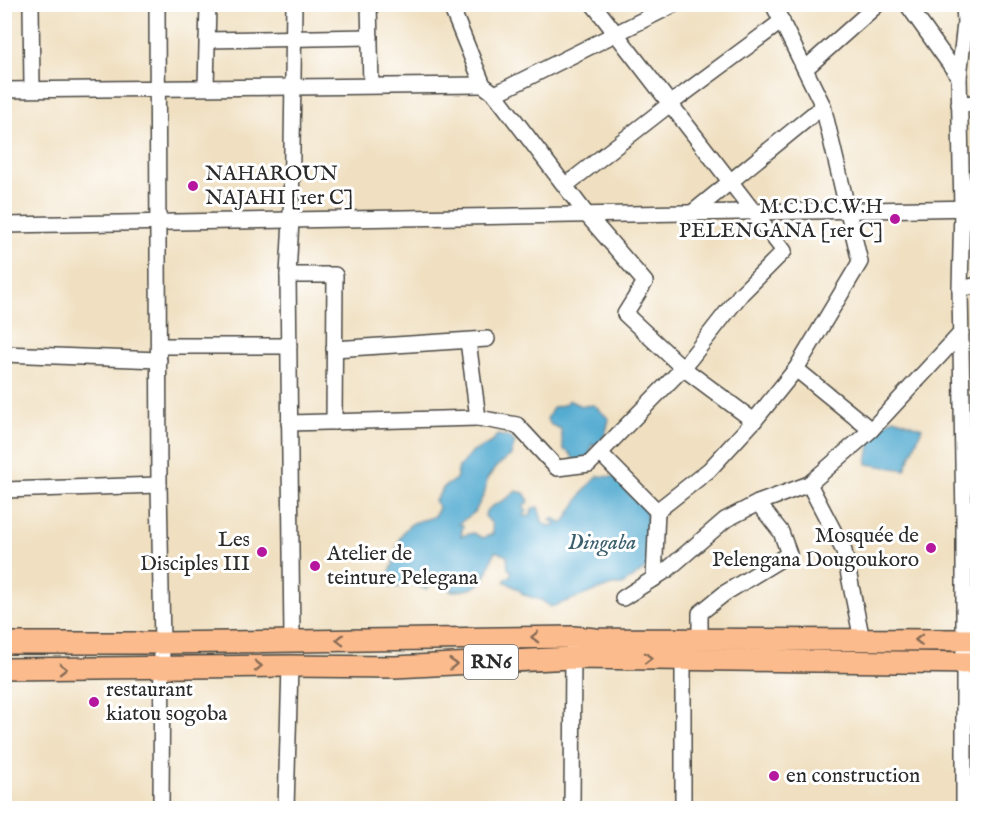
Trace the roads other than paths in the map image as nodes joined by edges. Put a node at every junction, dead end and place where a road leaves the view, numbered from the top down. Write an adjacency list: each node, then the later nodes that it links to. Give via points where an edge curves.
1 (31, 4): 26 (street)
2 (157, 4): 25 (street)
3 (208, 4): 19 (street)
4 (294, 4): 18 (street)
5 (369, 4): 17 (street)
6 (593, 4): 16 (street)
7 (675, 4): 16 (street)
8 (773, 4): 14 (street)
9 (878, 4): 20 (street)
10 (907, 4): 21 (street)
11 (964, 4): 15 (street)
12 (975, 4): 15 (street)
13 (453, 6): 28 (street)
14 (782, 21): 20 (street); 30 (street)
15 (965, 23): 21 (street)
16 (616, 34): 28 (street); 30 (street)
17 (370, 37): 18 (street); 22 (street)
18 (294, 38): 19 (street); 23 (street)
19 (207, 40): 24 (street)
20 (805, 69): 32 (street)
21 (959, 76): 31 (street)
22 (372, 85): 23 (street); 28 (street)
23 (294, 86): 24 (street); 41 (street)
24 (206, 87): 25 (street)
25 (158, 88): 26 (street); 42 (street)
26 (32, 89): 27 (street)
27 (4, 90)
28 (489, 90): 35 (street)
29 (978, 103): 31 (street)
30 (670, 104): 34 (street); 35 (street)
31 (959, 104): 36 (street)
32 (823, 106): 34 (street); 37 (street)
33 (978, 177): 36 (street)
34 (730, 181): 38 (street); 39 (street)
35 (566, 185): 40 (street)
36 (970, 208): 37 (street); 46 (street)
37 (847, 210): 38 (street); 55 (street, via 860,262)
38 (755, 212): 39 (street); 54 (street, via 784,251 741,294)
39 (692, 213): 40 (street)
40 (587, 215): 41 (street); 54 (street, via 645,282 625,314)
41 (291, 220): 42 (street); 44 (street)
42 (159, 222): 43 (street); 52 (street)
43 (4, 225)
44 (288, 275): 50 (street); 51 (street, via 334,275)
45 (978, 285): 46 (street)
46 (960, 289): 47 (street)
47 (961, 333): 60 (street); 68 (street)
48 (487, 339): 49 (street)
49 (468, 340): 51 (street); 56 (street)
50 (289, 346): 52 (street); 59 (street)
51 (334, 349): 58 (street)
52 (159, 353): 53 (street); 63 (street)
53 (4, 354)
54 (683, 368): 57 (street); 61 (street)
55 (796, 369): 57 (street); 60 (street)
56 (478, 418): 58 (street); 61 (street, via 517,425 557,468 589,464)
57 (754, 420): 67 (street, via 709,470)
58 (334, 422): 59 (street)
59 (289, 423): 74 (street)
60 (871, 430): 62 (street)
61 (600, 453): 67 (street)
62 (809, 484): 65 (street); 72 (street, via 844,551)
63 (159, 485): 64 (street); 76 (street)
64 (4, 490)
65 (758, 503): 69 (street, via 725,520); 71 (street, via 781,532 789,554 700,613)
66 (978, 504): 68 (street)
67 (657, 511): 69 (street)
68 (964, 520): 73 (street)
69 (654, 579): 70 (street)
70 (623, 598)
71 (700, 638): 72 (highway, RN6); 77 (highway, RN6, via 596,639)
72 (862, 640): 73 (highway, RN6, one-way to 72)
73 (970, 640): 79 (street)
74 (292, 641): 76 (highway, RN6); 77 (highway, RN6, one-way to 74)
75 (4, 643): 76 (highway, RN6)
76 (162, 643): 82 (street)
77 (573, 647): 78 (highway, RN6, one-way to 78); 80 (highway, RN6, one-way to 77, via 395,667); 85 (street)
78 (682, 658): 79 (highway, RN6); 86 (street)
79 (970, 663): 87 (street)
80 (290, 666): 82 (highway, RN6, one-way to 80); 84 (street)
81 (4, 669): 82 (highway, RN6, one-way to 82)
82 (161, 669): 83 (street)
83 (161, 808)
84 (286, 808)
85 (572, 808)
86 (683, 808)
87 (964, 808)

